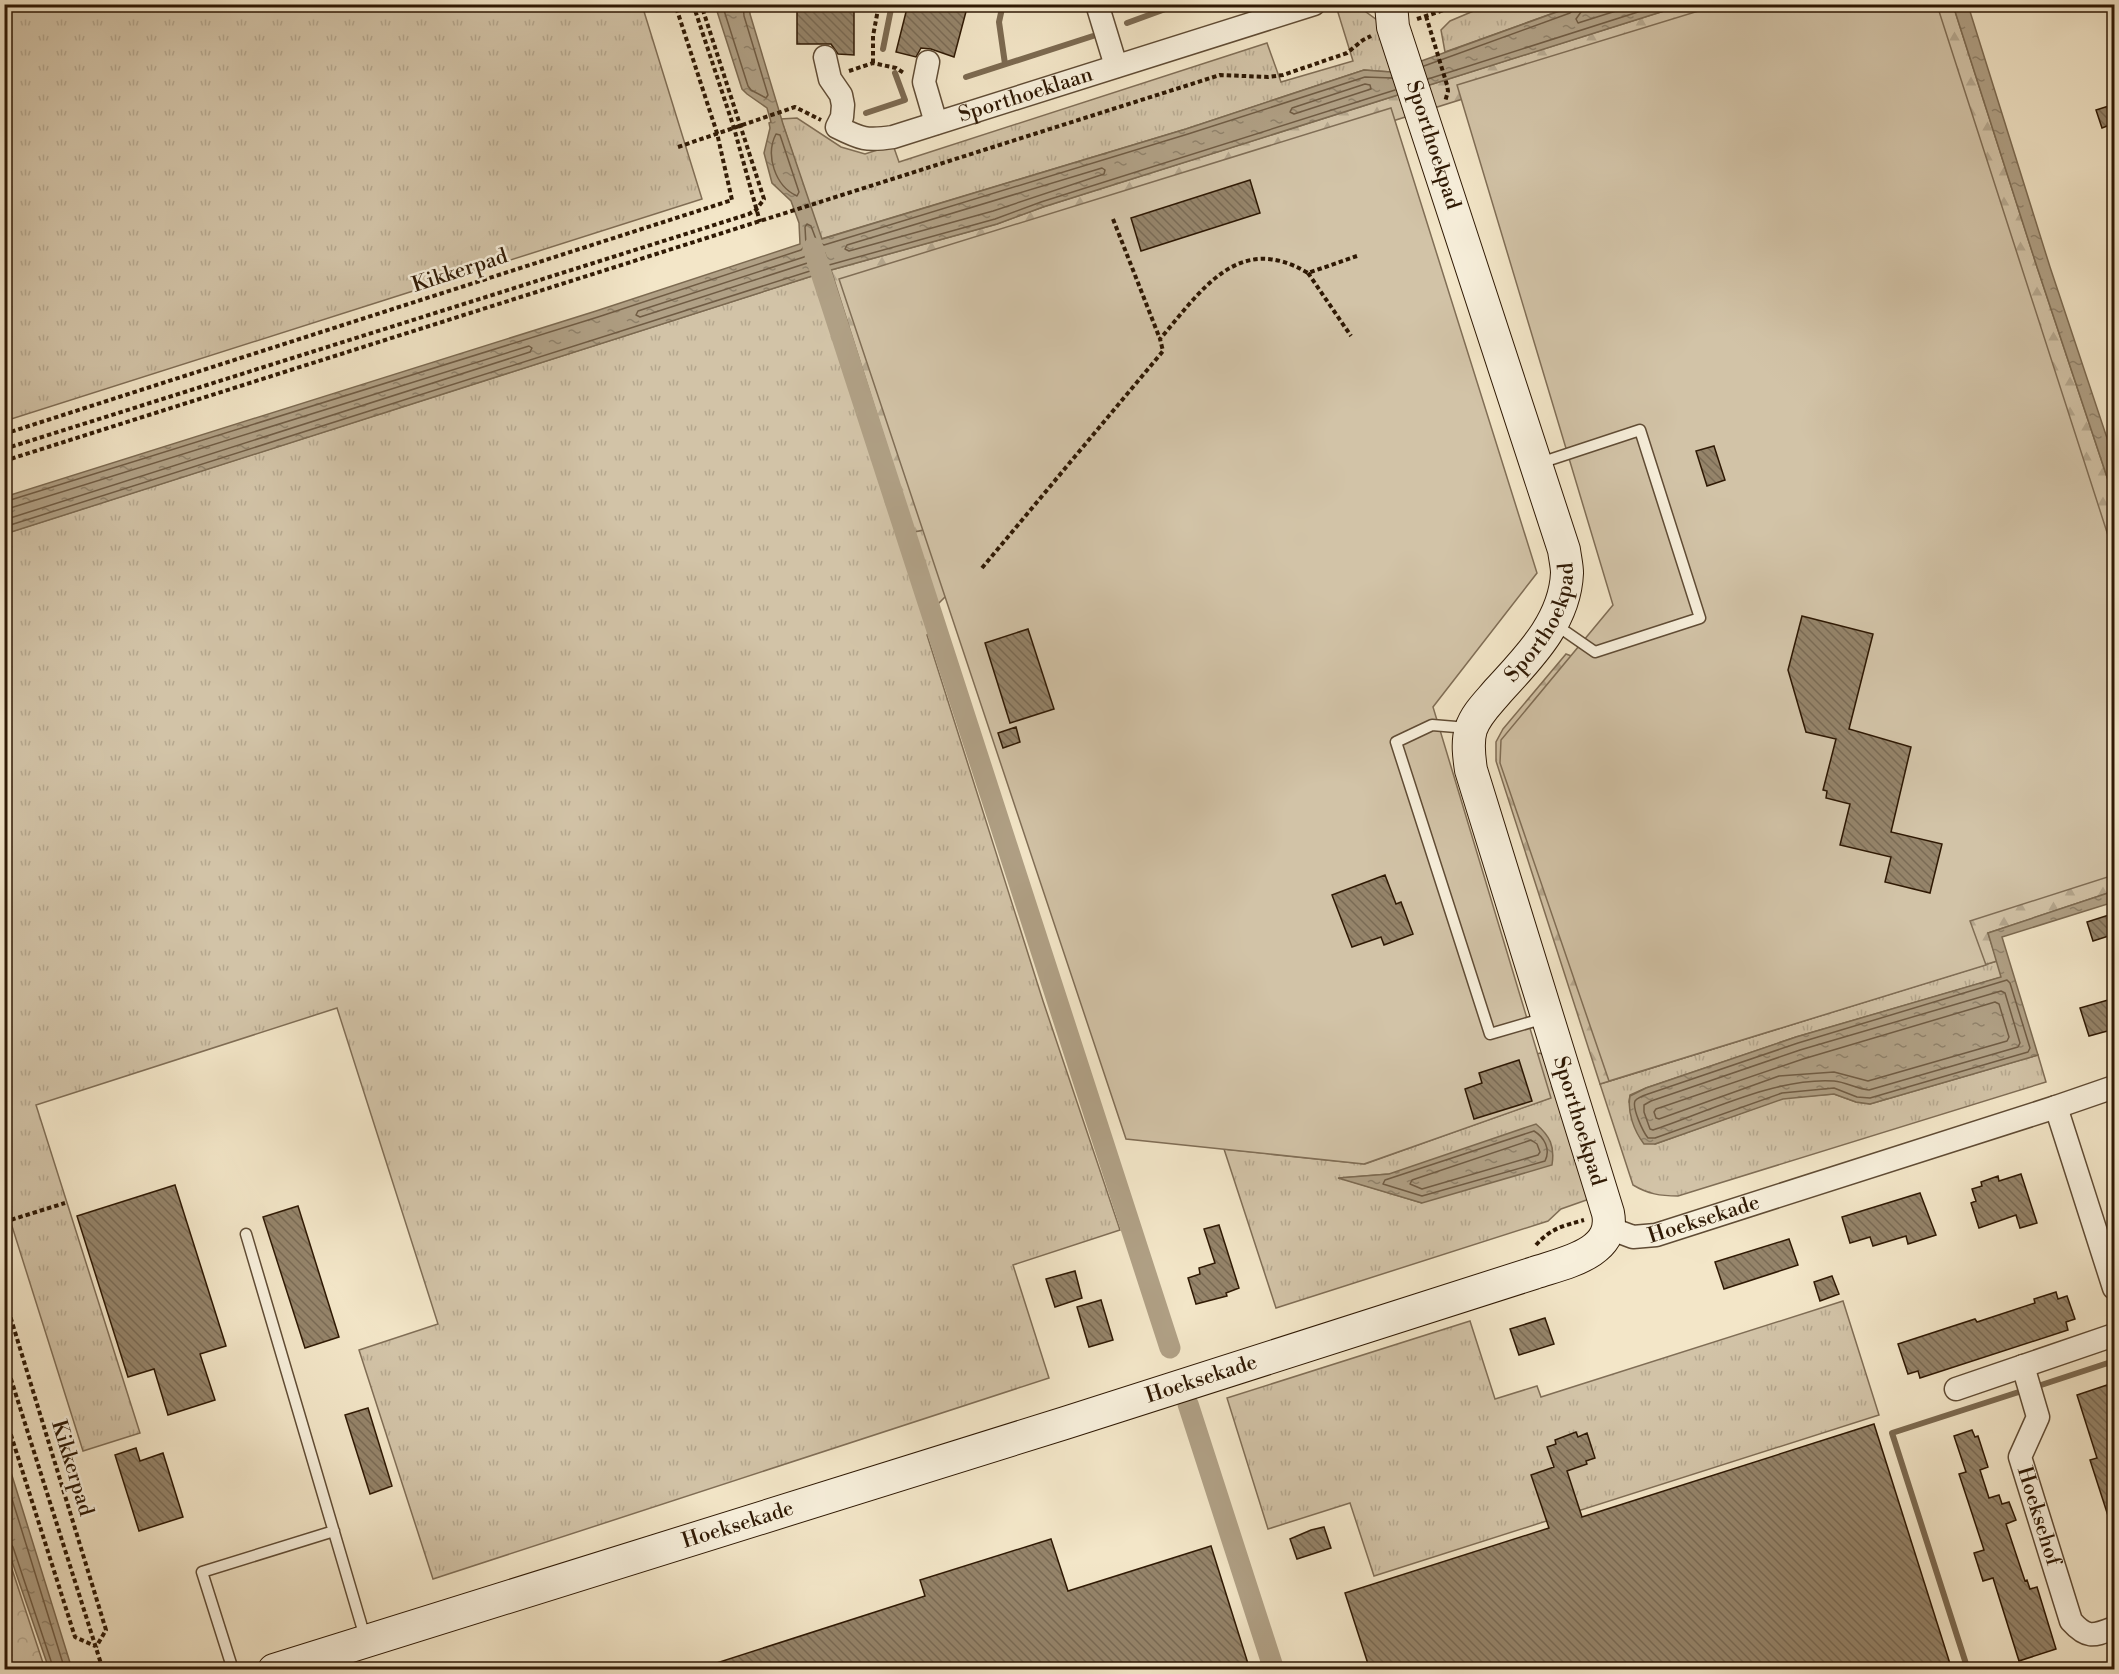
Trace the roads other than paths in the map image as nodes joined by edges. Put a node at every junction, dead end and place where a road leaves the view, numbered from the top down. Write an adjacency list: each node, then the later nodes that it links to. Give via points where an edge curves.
1 (1097, 4): 6 (street, Sporthoeklaan)
2 (1314, 4): 3 (street, Sporthoeklaan)
3 (1268, 11): 6 (street, Sporthoeklaan)
4 (1392, 16): 9 (street, Sporthoekpad)
5 (827, 64): 8 (street, Sporthoeklaan, via 843,105 837,127 873,140)
6 (1116, 66): 8 (street, Sporthoeklaan)
7 (926, 72): 8 (street, Sporthoeklaan)
8 (936, 123)
9 (1536, 464): 10 (street, Sporthoekpad, via 1564,550 1567,572); 10 (lane, via 1640,430 1700,618 1595,651)
10 (1553, 623): 11 (street, Sporthoekpad, via 1536,650 1480,711)
11 (1471, 728): 12 (street, Sporthoekpad, via 1471,770); 12 (lane, via 1432,725 1396,742 1490,1034)
12 (1547, 1018): 15 (street, Sporthoekpad, via 1608,1213)
13 (2115, 1087): 14 (street, Hoeksekade)
14 (2056, 1107): 15 (street, Hoeksekade, via 1662,1234 1633,1237); 17 (street)
15 (1609, 1228): 23 (street, Hoeksekade, via 1604,1239 1586,1255 1534,1273)
16 (246, 1234): 21 (lane)
17 (2115, 1288)
18 (2115, 1335): 19 (street)
19 (2027, 1381): 20 (street); 22 (street, Hoeksehof, via 2038,1417 2020,1457 2072,1621 2081,1631 2094,1636)
20 (1956, 1389)
21 (334, 1531): 23 (lane); 24 (lane, via 202,1572)
22 (2115, 1628)
23 (366, 1641): 25 (street, Hoeksekade)
24 (233, 1670)
25 (274, 1670)

